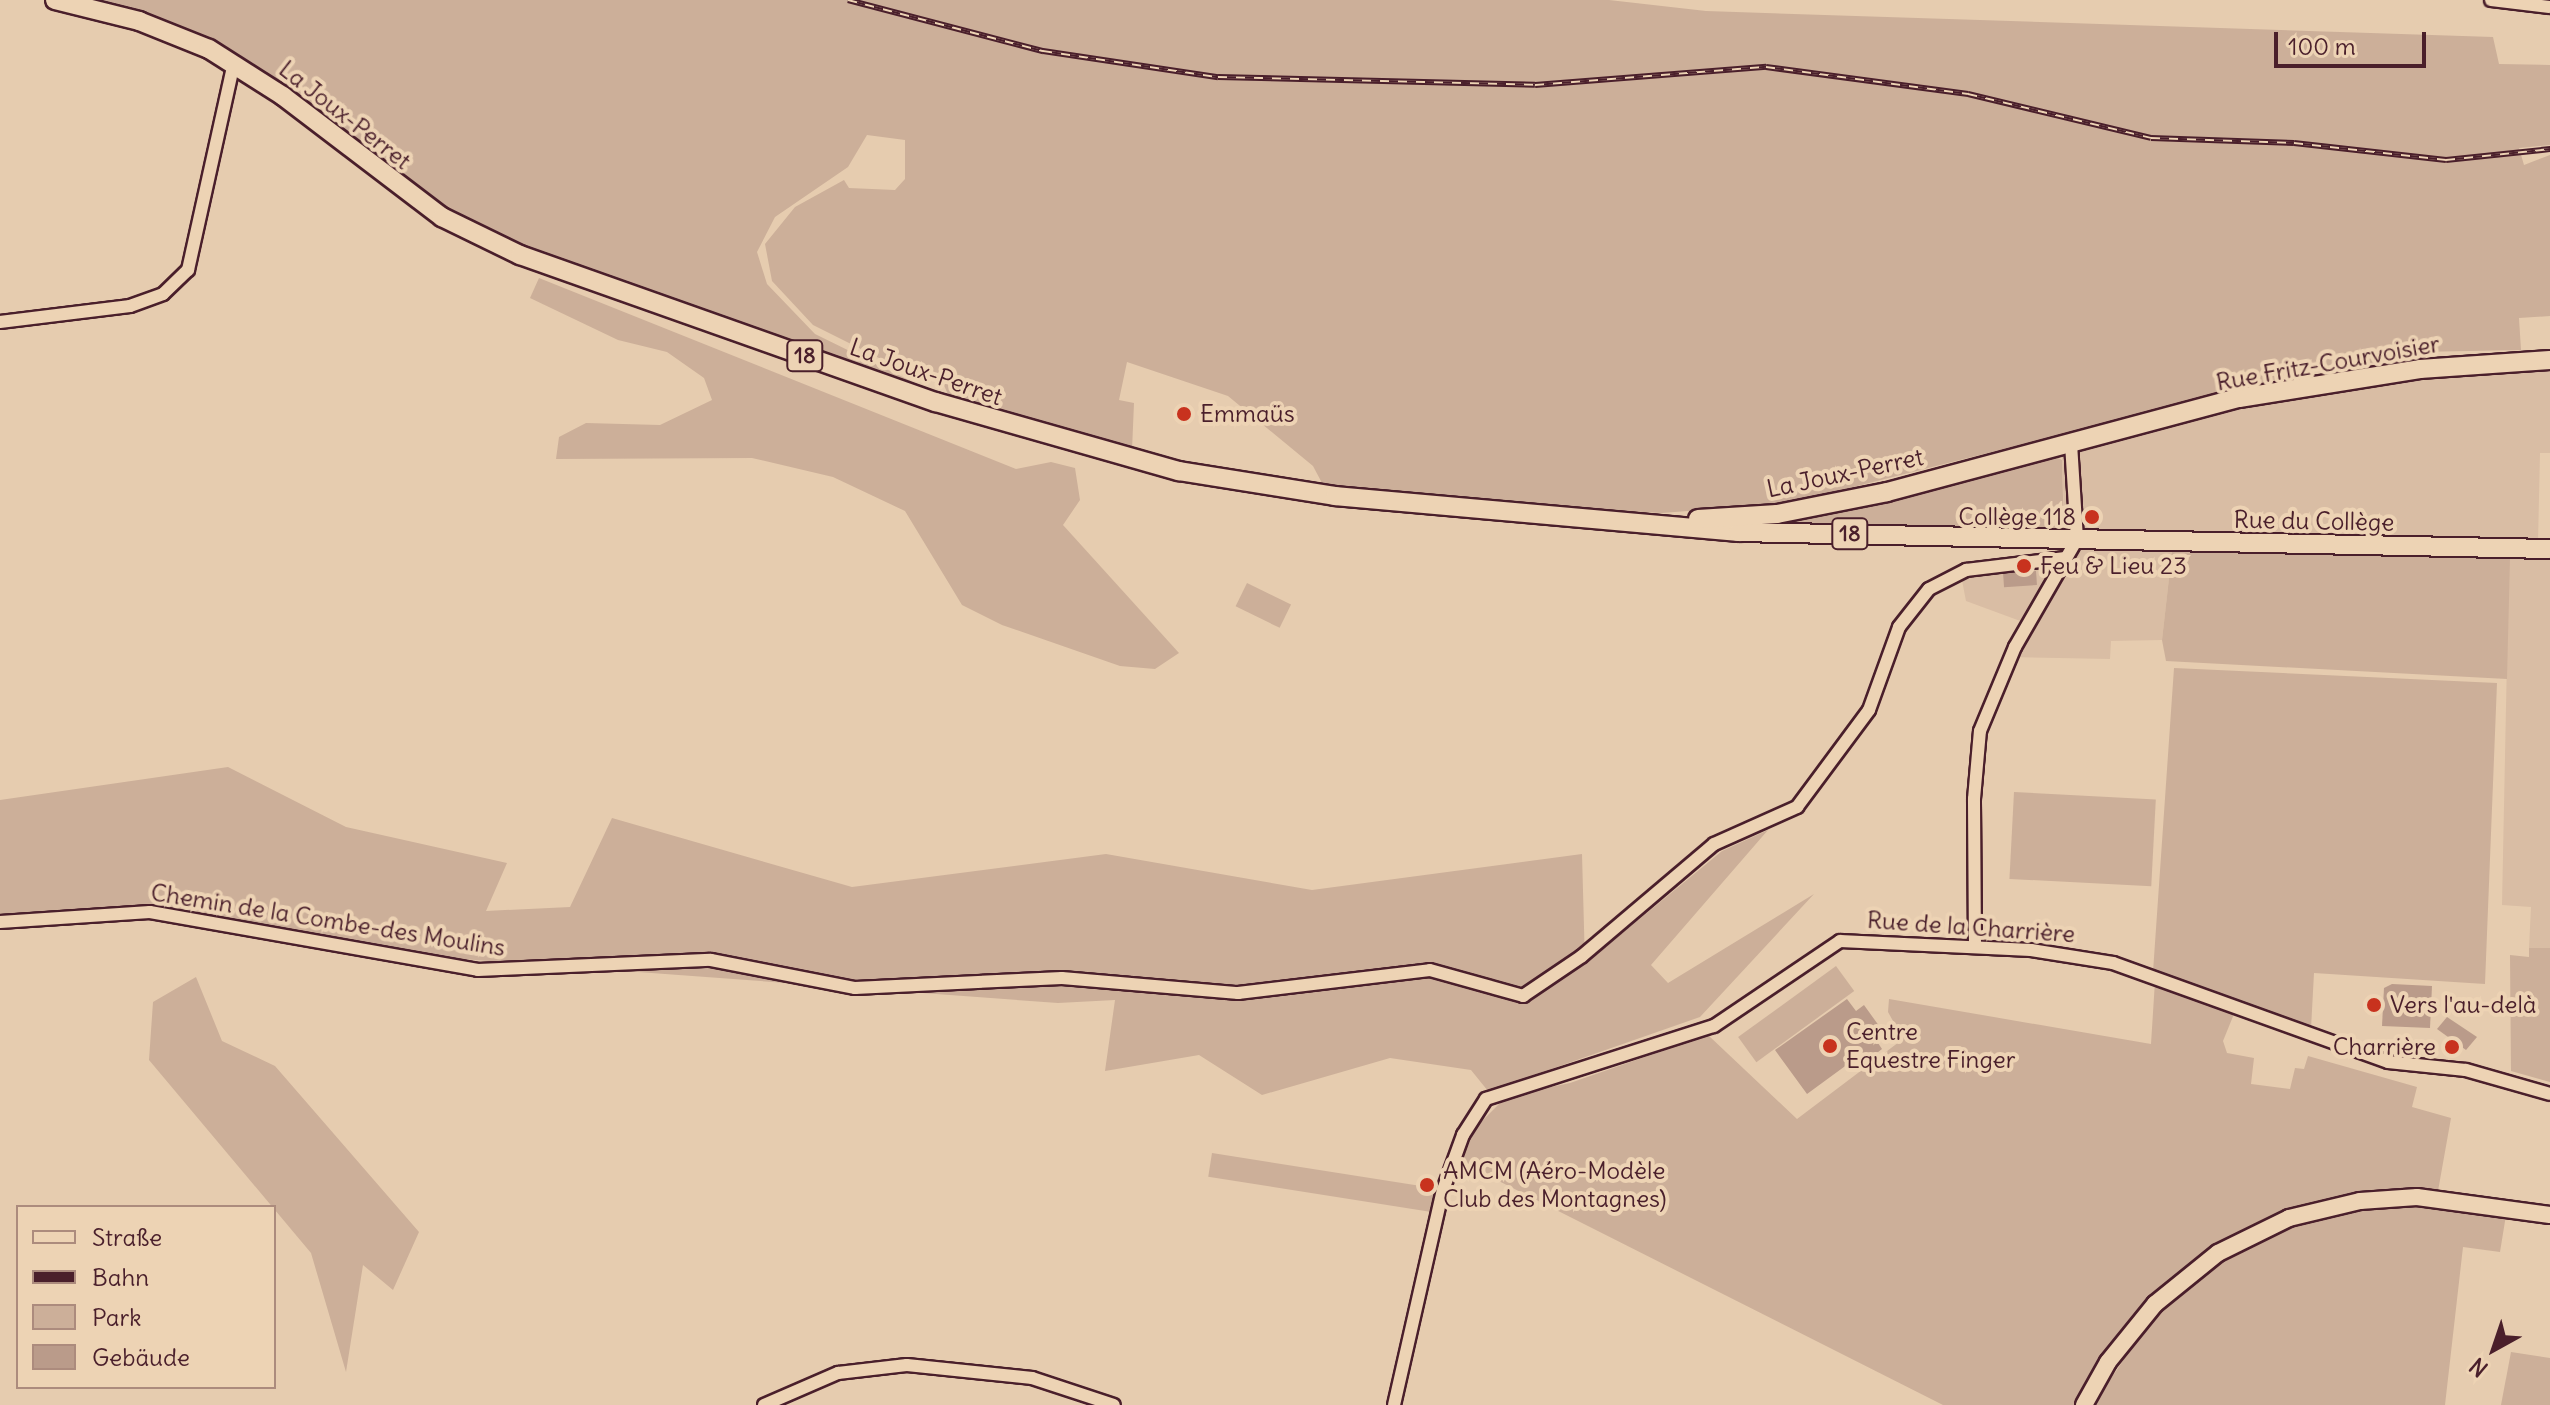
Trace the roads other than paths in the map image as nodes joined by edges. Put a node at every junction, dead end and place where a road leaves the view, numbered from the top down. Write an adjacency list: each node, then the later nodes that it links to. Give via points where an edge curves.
1 (55, 0): 4 (main road, La Joux-Perret / 18, via 174,33)
2 (2491, 0): 3 (street)
3 (2550, 7)
4 (234, 63): 5 (street, via 183,276 163,294 130,306); 8 (main road, La Joux-Perret / 18, via 400,189 495,245 950,406 1082,447 1227,480)
5 (0, 322)
6 (2550, 360): 7 (main road, Rue Fritz-Courvoisier / 18, via 2420,369 2239,398)
7 (2071, 443): 8 (main road, La Joux-Perret / 18, via 1824,506); 9 (street)
8 (1623, 522): 9 (main road, La Joux-Perret / 18, via 1738,532)
9 (2077, 539): 10 (main road, Rue du Collège / 18); 11 (street)
10 (2550, 549)
11 (2065, 558): 12 (street, Chemin de la Combe-des Moulins, via 1966,570 1929,589 1899,627 1869,710 1797,807 1714,844 1523,996 1430,970 1238,993 1062,978 855,988 711,960 478,970 150,912); 13 (street, via 2015,647 1980,731 1974,799)
12 (0, 922)
13 (1975, 946): 14 (street, Rue de la Charrière, via 2113,963 2388,1062 2466,1070); 18 (street, Rue de la Charrière, via 1840,941 1714,1026 1486,1099 1463,1135 1443,1190)
14 (2550, 1094)
15 (2550, 1215): 19 (main road, via 2417,1197 2360,1201 2289,1218 2218,1253 2155,1304 2108,1362)
16 (764, 1405): 17 (street, via 838,1373 907,1365 1032,1378)
17 (1114, 1405)
18 (1394, 1405)
19 (2084, 1405)

